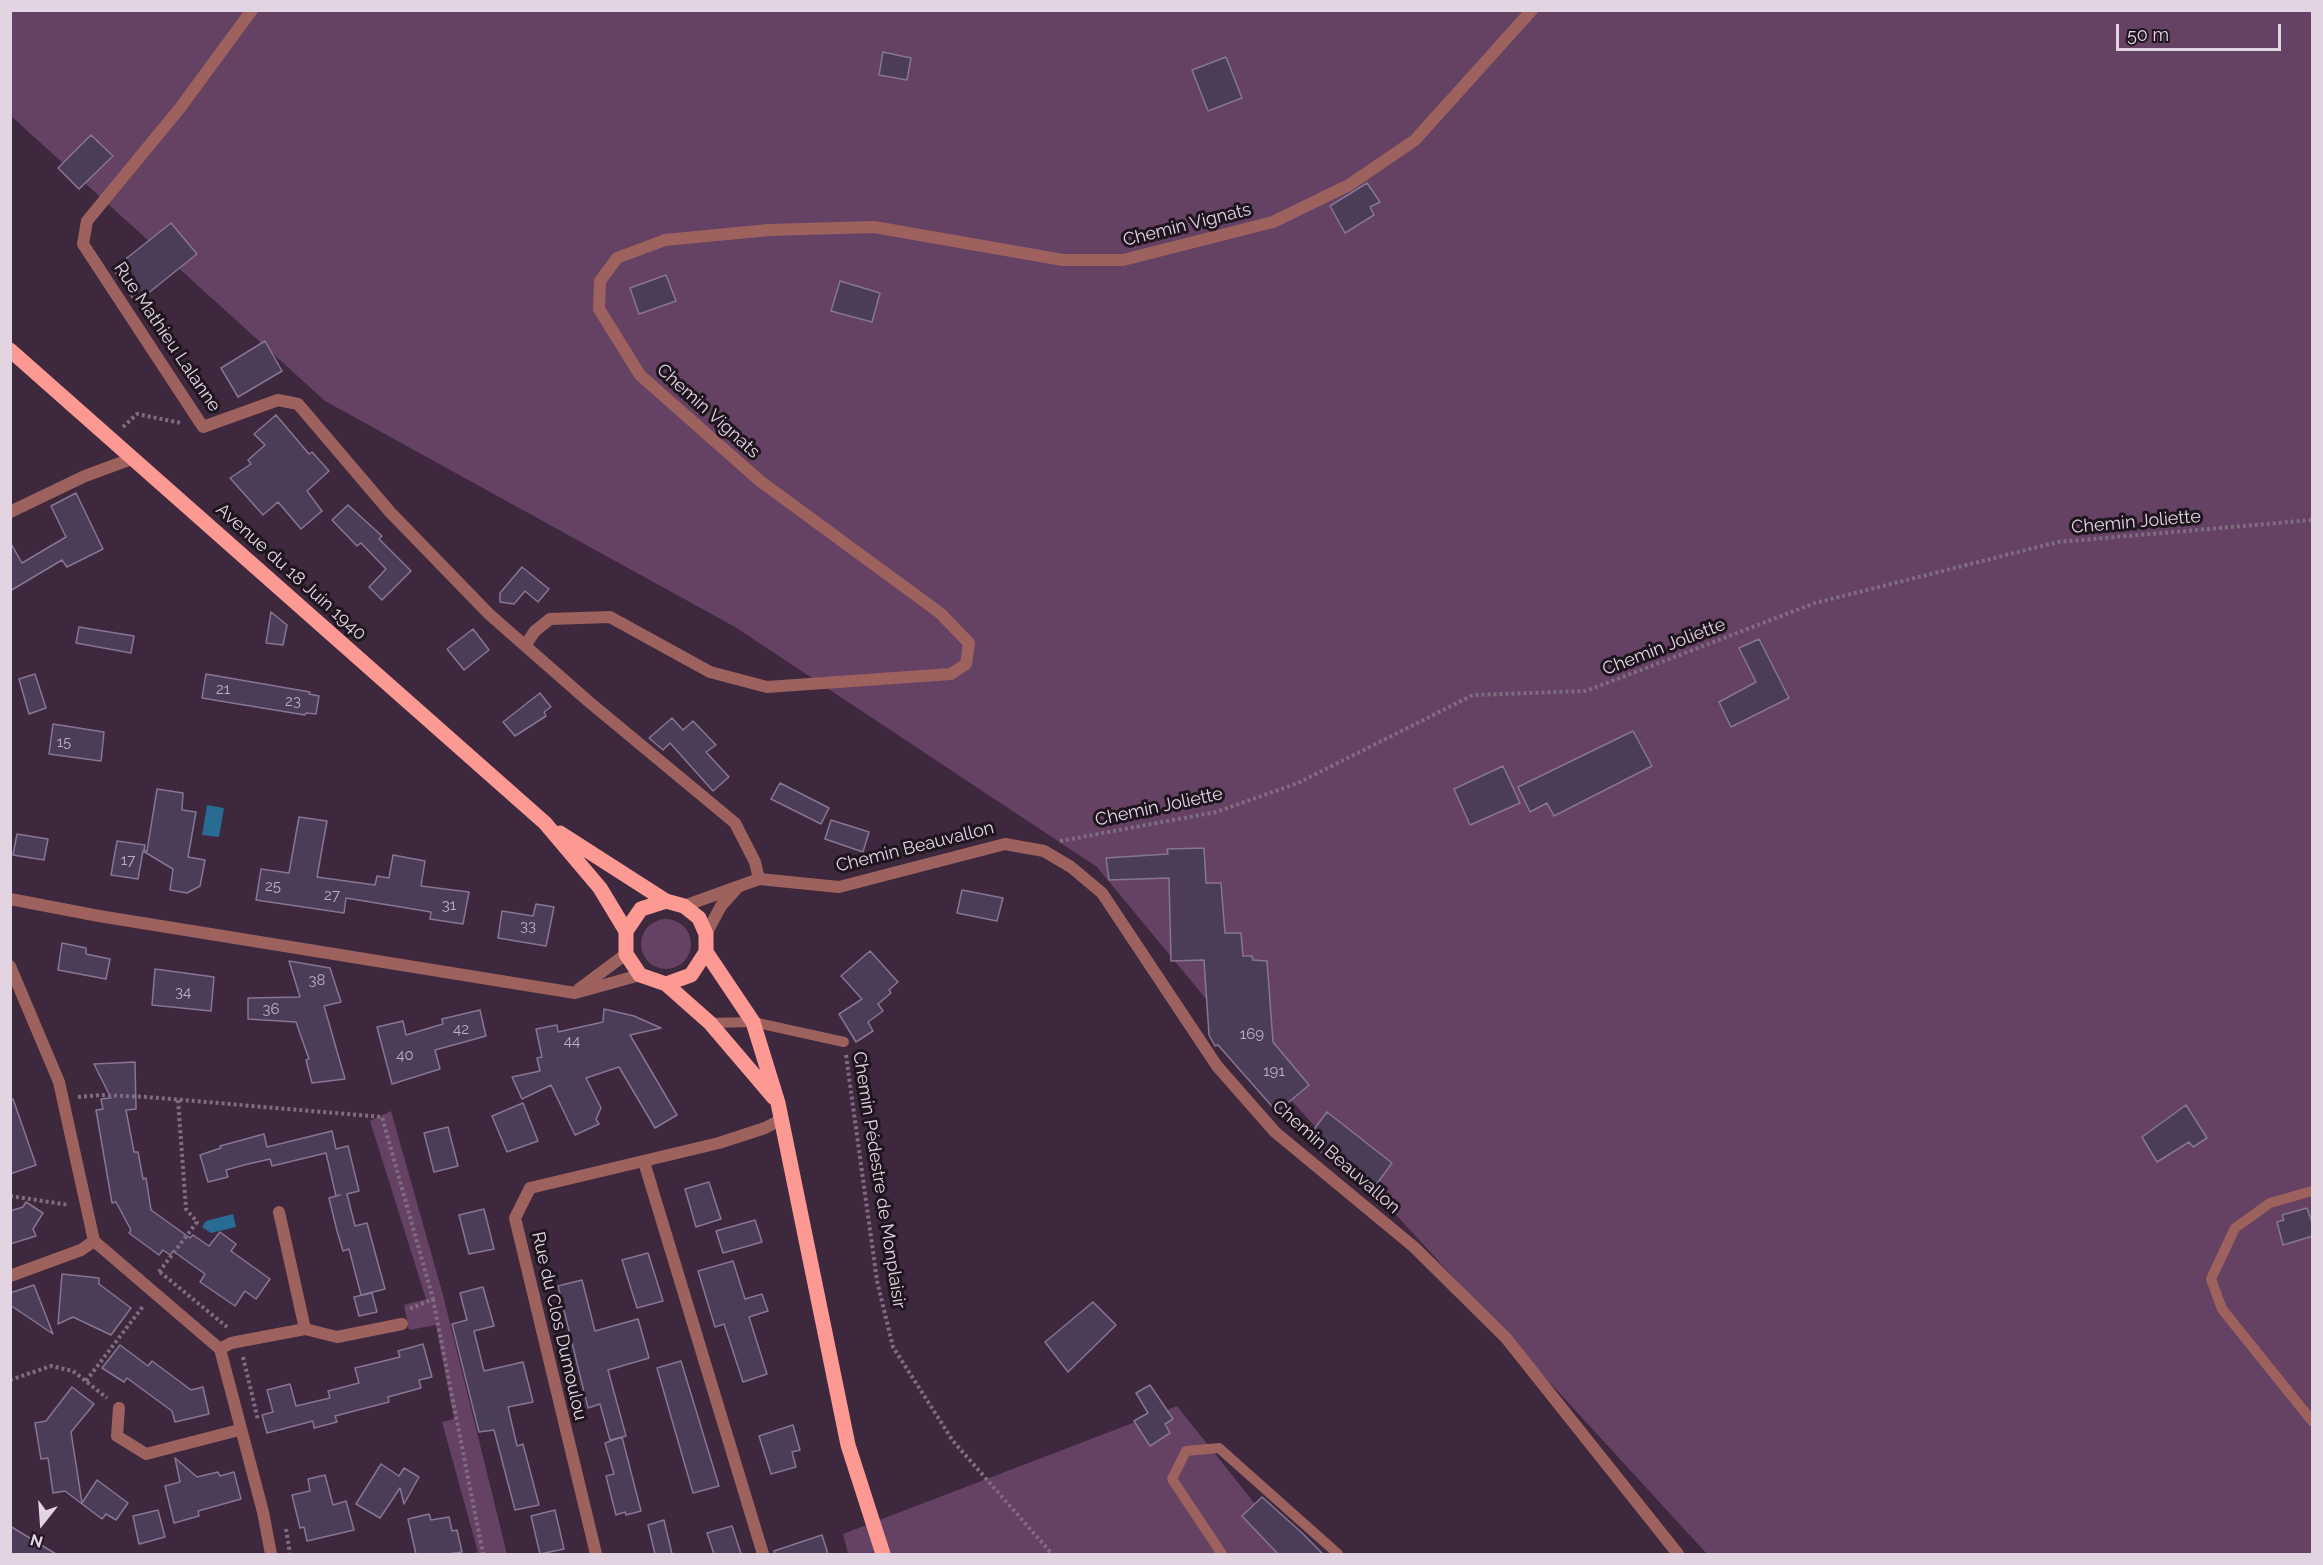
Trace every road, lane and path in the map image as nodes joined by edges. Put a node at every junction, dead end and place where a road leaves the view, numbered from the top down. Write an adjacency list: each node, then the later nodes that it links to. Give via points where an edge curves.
1 (252, 10): 4 (street, Rue Mathieu Lalanne, via 180,108 87,221 83,244)
2 (1532, 10): 9 (street, Chemin Vignats, via 1415,140 1350,185 1273,222 1123,260 1063,260 874,227 770,230 664,240 617,258 600,281 599,309 640,375 760,481 940,613 969,643 966,664 951,674 767,687 710,672 610,617 550,619)
3 (10, 350): 5 (main road, Avenue du 18 Juin 1940)
4 (202, 428): 5 (path, via 137,414); 9 (street, Rue Mathieu Lalanne, via 278,400 298,404 399,521 489,614)
5 (111, 439): 6 (main road, Avenue du 18 Juin 1940)
6 (134, 458): 7 (street, via 85,476); 10 (main road, Avenue du 18 Juin 1940)
7 (10, 512)
8 (2313, 520): 11 (path, Chemin Joliette, via 2058,542 1815,603 1586,691 1473,695 1298,783 1216,812 1059,842)
9 (526, 644): 12 (street, via 735,823)
10 (545, 823): 15 (main road, Avenue du 18 Juin 1940); 17 (main road, Avenue du 18 Juin 1940, via 600,888)
11 (1044, 851): 12 (street, Chemin Beauvallon, via 1005,844 839,887); 57 (street, Chemin Beauvallon, via 1102,893 1217,1066 1275,1132 1414,1247 1506,1338)
12 (759, 879): 13 (street, Chemin Beauvallon)
13 (741, 884): 16 (street, Chemin Beauvallon); 18 (street)
14 (10, 899): 24 (street)
15 (666, 901): 16 (main road); 17 (main road, via 641,909)
16 (684, 906): 18 (main road, via 699,918)
17 (626, 931): 20 (main road)
18 (706, 934): 19 (main road)
19 (706, 952): 23 (main road, via 692,975); 25 (main road)
20 (626, 954): 22 (main road); 24 (street)
21 (10, 966): 28 (street)
22 (640, 975): 23 (main road); 24 (street)
23 (666, 984): 26 (main road)
24 (574, 993)
25 (753, 1022): 26 (lane); 27 (lane); 30 (main road)
26 (710, 1023): 30 (main road)
27 (844, 1042): 54 (path, Chemin Pédestre de Monplaisir, via 877,1281 893,1347 953,1441)
28 (63, 1099): 29 (path, via 101,1095); 35 (street)
29 (178, 1100): 39 (path, via 186,1209 197,1222); 40 (path, via 382,1117)
30 (778, 1103): 31 (main road)
31 (782, 1119): 32 (street, Rue du Clos Dumoulou, via 719,1143); 53 (main road, via 848,1445)
32 (644, 1162): 51 (street, Rue du Clos Dumoulou, via 530,1188 515,1218); 52 (street)
33 (2313, 1191): 47 (lane, via 2270,1203 2235,1228 2211,1279 2222,1310)
34 (10, 1196): 35 (path)
35 (87, 1208): 37 (street)
36 (279, 1212): 42 (street)
37 (94, 1241): 38 (street, via 81,1250); 39 (street)
38 (10, 1276)
39 (150, 1290): 43 (street); 45 (path)
40 (434, 1299): 41 (path, via 408,1307); 50 (path)
41 (402, 1324): 42 (street, via 337,1337)
42 (305, 1329): 43 (street, via 231,1343)
43 (220, 1349): 48 (street)
44 (10, 1380): 45 (path, via 51,1366 73,1371)
45 (86, 1381): 46 (path)
46 (120, 1408): 48 (street, via 117,1436 146,1454)
47 (2313, 1421)
48 (239, 1430): 49 (street)
49 (271, 1554)
50 (483, 1554)
51 (596, 1554)
52 (763, 1554)
53 (884, 1554)
54 (1052, 1554)
55 (1222, 1554): 56 (lane, via 1172,1479 1186,1451 1219,1448)
56 (1338, 1554)
57 (1678, 1554)

